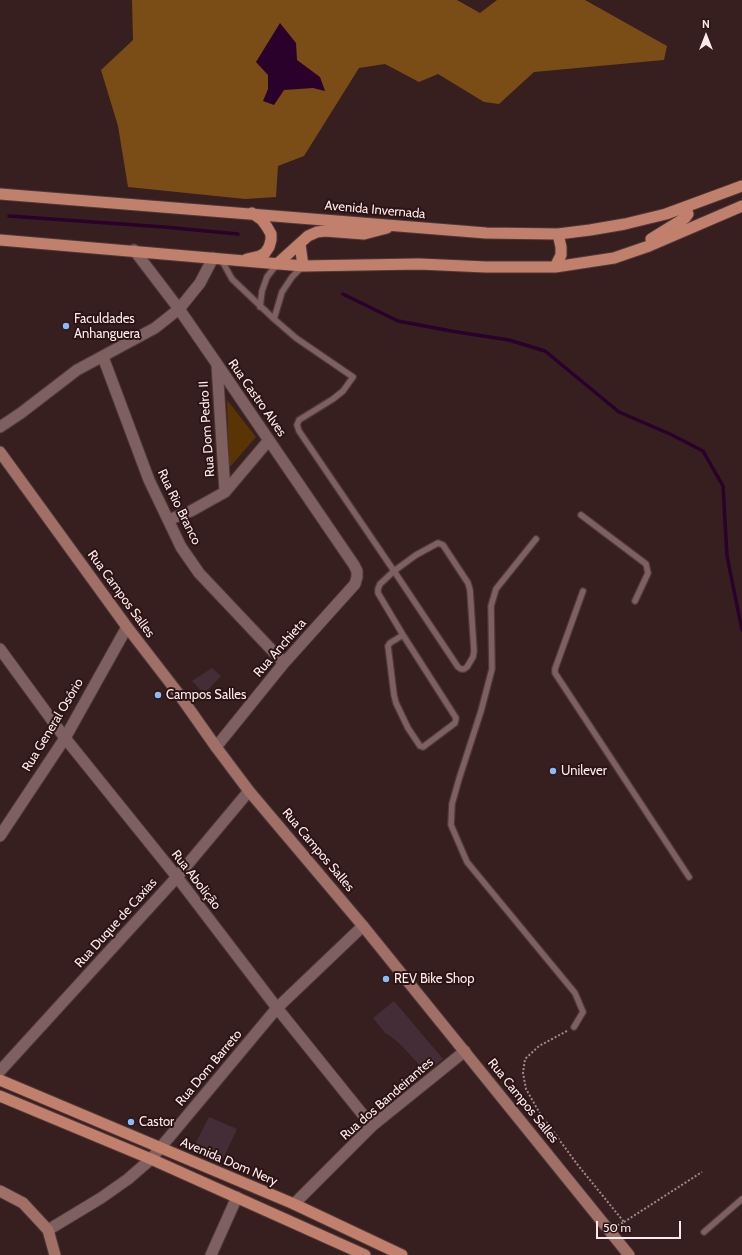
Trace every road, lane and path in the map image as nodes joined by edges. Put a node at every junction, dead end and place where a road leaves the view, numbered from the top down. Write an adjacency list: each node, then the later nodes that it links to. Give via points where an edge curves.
1 (742, 186): 4 (main road, Avenida Invernada)
2 (0, 194): 5 (main road, Avenida Invernada)
3 (742, 206): 11 (main road)
4 (683, 208): 7 (main road, Avenida Invernada, via 625,224); 11 (main road, via 688,214 685,218)
5 (252, 214): 6 (main road, Avenida Invernada); 13 (main road, via 262,220 272,240 265,253 260,256)
6 (397, 226): 7 (main road, Avenida Invernada, via 486,233); 9 (main road, via 364,234 316,232)
7 (558, 234): 16 (main road, via 561,255)
8 (0, 240): 10 (main road)
9 (300, 244): 14 (main road); 15 (main road)
10 (134, 250): 12 (main road); 18 (street, Rua Castro Alves)
11 (627, 254): 16 (main road)
12 (217, 259): 13 (main road); 17 (lane, via 232,279); 18 (street)
13 (238, 260): 14 (main road)
14 (277, 264): 15 (main road); 17 (lane, via 267,277)
15 (303, 266): 16 (main road, via 419,264); 19 (lane, via 282,292)
16 (555, 267)
17 (260, 307): 19 (lane)
18 (178, 309): 20 (street, via 155,328); 21 (street, Rua Castro Alves)
19 (274, 319): 30 (lane, via 296,338 353,377 334,399 304,416 297,425)
20 (103, 357): 22 (street, via 77,370); 27 (street, Rua Rio Branco, via 149,480)
21 (217, 364): 23 (street, Rua Castro Alves); 25 (street, Rua Dom Pedro II)
22 (0, 427)
23 (269, 440): 25 (street, Rua Dom Pedro II); 29 (street, Rua Castro Alves)
24 (0, 452): 33 (main road, Rua Campos Salles)
25 (225, 492): 27 (street, Rua Dom Pedro II, via 192,511)
26 (581, 515): 32 (lane, via 646,564 648,573)
27 (168, 520): 36 (street, Rua Rio Branco, via 181,547 200,573)
28 (536, 539): 45 (lane, via 496,588 491,606 492,669 482,711 452,804 451,825 467,862 575,993 583,1012)
29 (354, 565): 36 (street, Rua Anchieta, via 357,571 355,584)
30 (394, 571): 30 (lane, via 435,543 441,543 470,590 474,651 467,667 458,667); 34 (lane, via 380,584 378,594)
31 (583, 591): 42 (lane, via 555,672)
32 (635, 601)
33 (127, 627): 37 (street, Rua General Osório); 38 (main road, Rua Campos Salles)
34 (403, 635): 34 (lane, via 388,646 394,695 408,728 423,747 455,723 456,718)
35 (0, 649): 37 (street, Rua Abolição)
36 (284, 663): 38 (street, Rua Anchieta)
37 (65, 738): 40 (street, Rua General Osório); 41 (street, Rua Abolição)
38 (216, 747): 39 (main road, Rua Campos Salles)
39 (250, 791): 41 (street, Rua Duque de Caxias); 43 (main road, Rua Campos Salles)
40 (0, 836)
41 (177, 877): 44 (street, Rua Abolição); 47 (street, Rua Duque de Caxias)
42 (689, 877)
43 (363, 926): 44 (street, Rua Dom Barreto); 46 (main road, Rua Campos Salles)
44 (277, 1008): 50 (street, Rua Abolição); 51 (street, Rua Dom Barreto)
45 (574, 1027): 58 (path, via 539,1046 526,1059 522,1073 526,1089 539,1112 577,1164)
46 (465, 1051): 50 (street, Rua dos Bandeirantes); 60 (main road, Rua Campos Salles)
47 (0, 1071)
48 (0, 1080): 51 (main road, Avenida Dom Nery)
49 (0, 1096): 52 (main road)
50 (372, 1126): 57 (street, Rua dos Bandeirantes)
51 (161, 1148): 52 (street, Rua Dom Barreto); 57 (main road, Avenida Dom Nery)
52 (151, 1159): 55 (main road); 59 (street, Rua Dom Barreto, via 101,1198)
53 (702, 1172): 58 (path)
54 (0, 1191): 59 (main road, via 23,1203)
55 (236, 1197): 63 (street); 64 (main road)
56 (742, 1199): 61 (lane)
57 (294, 1204): 65 (main road, Avenida Dom Nery)
58 (624, 1222): 60 (path)
59 (48, 1230): 62 (main road)
60 (608, 1230): 66 (main road, Rua Campos Salles)
61 (704, 1232)
62 (55, 1255)
63 (211, 1255)
64 (365, 1255)
65 (402, 1255)
66 (629, 1255)

